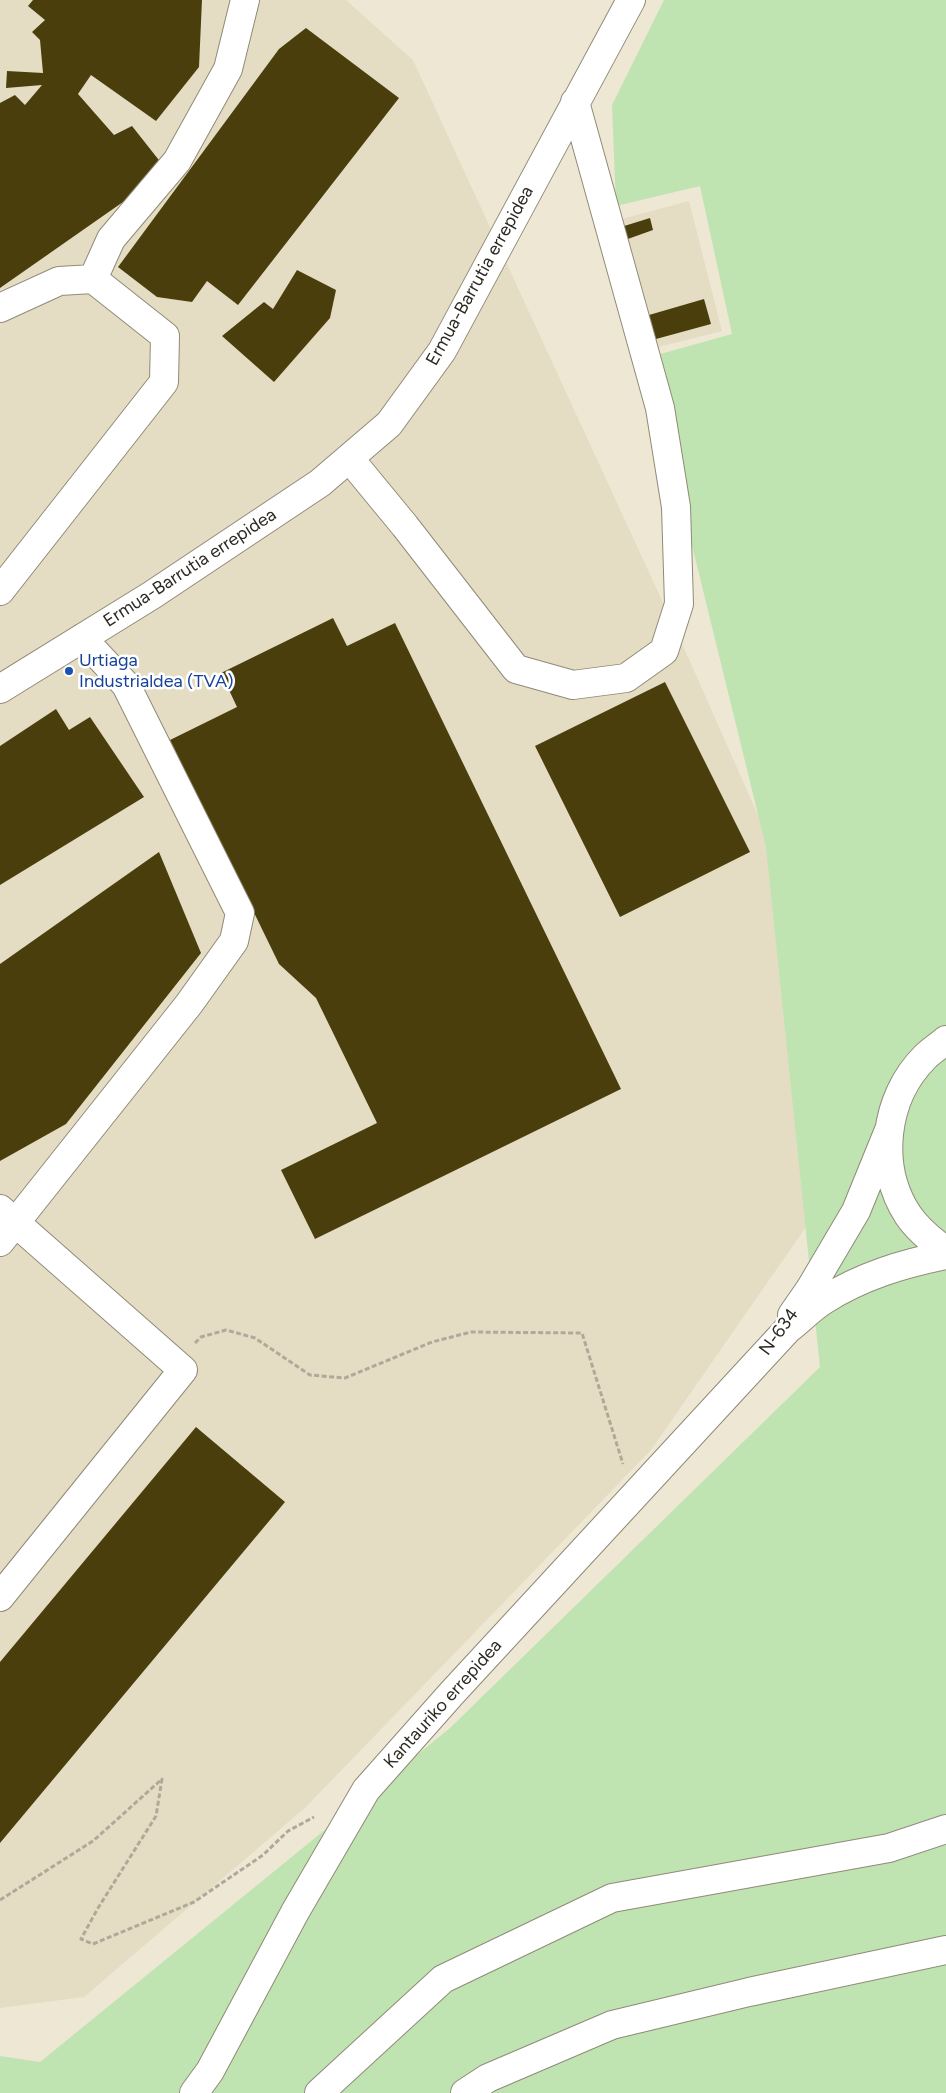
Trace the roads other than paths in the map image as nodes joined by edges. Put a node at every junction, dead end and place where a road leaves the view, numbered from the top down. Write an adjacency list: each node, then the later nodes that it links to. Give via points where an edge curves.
1 (245, 0): 4 (main road, via 228,69 177,161 111,239)
2 (631, 0): 3 (main road, Ermua-Barrutia errepidea)
3 (575, 102): 6 (main road, Ermua-Barrutia errepidea, via 442,351 389,424); 6 (main road, via 660,408 676,508 679,604 664,651 626,678 617,680 573,685 516,669)
4 (93, 279): 5 (main road, via 59,281); 7 (main road, via 165,336 164,382)
5 (0, 308)
6 (349, 458): 8 (main road, Ermua-Barrutia errepidea, via 320,483)
7 (0, 590)
8 (82, 638): 9 (main road, Ermua-Barrutia errepidea); 12 (main road, via 126,685 240,913 234,942 211,973)
9 (0, 689)
10 (946, 1040): 11 (main road, via 925,1056 908,1078 895,1103)
11 (888, 1130): 13 (main road, via 888,1160 895,1188 908,1215 927,1238); 15 (main road, N-634, via 856,1211 810,1289)
12 (6, 1225): 16 (main road, via 184,1370)
13 (946, 1252)
14 (946, 1256): 15 (main road, N-634, via 906,1263 864,1278 823,1301 788,1329)
15 (757, 1363): 19 (main road, Kantauriko errepidea / N-634, via 366,1790 295,1912 210,2071)
16 (0, 1597)
17 (946, 1829): 20 (main road, via 889,1848 612,1898 442,1979)
18 (946, 1950): 21 (main road, via 612,2025 488,2078)
19 (194, 2093)
20 (319, 2093)
21 (465, 2093)

